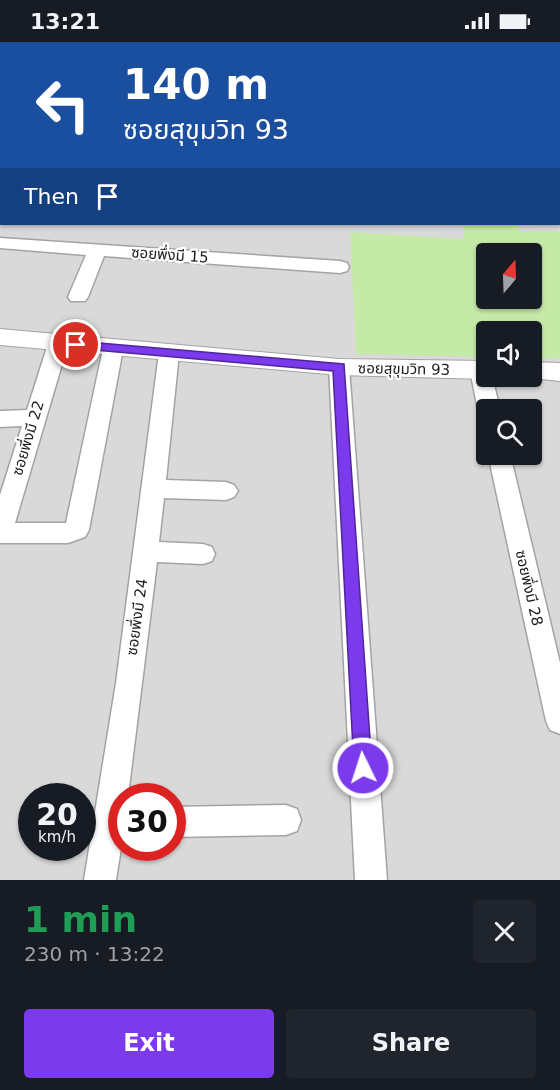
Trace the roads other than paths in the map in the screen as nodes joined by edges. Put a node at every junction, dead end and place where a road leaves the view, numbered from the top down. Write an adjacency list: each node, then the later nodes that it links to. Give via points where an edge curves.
1 (0, 243): 2 (street, ซอยพึ่งมี 15)
2 (97, 250): 3 (street, ซอยพึ่งมี 15); 4 (street)
3 (340, 267)
4 (78, 297)
5 (0, 338): 6 (street, ซอยสุขุมวิท 93)
6 (58, 344): 7 (street, ซอยสุขุมวิท 93); 13 (street, ซอยพึ่งมี 22)
7 (113, 349): 8 (street, ซอยสุขุมวิท 93); 19 (street, via 77,530)
8 (169, 353): 9 (street, ซอยสุขุมวิท 93); 16 (street, ซอยพึ่งมี 24)
9 (339, 367): 10 (street, ซอยสุขุมวิท 93); 28 (street)
10 (476, 370)
11 (542, 371): 12 (street)
12 (560, 372)
13 (34, 418): 14 (street); 18 (street, ซอยพึ่งมี 22)
14 (0, 419)
15 (502, 465): 22 (street, ซอยพึ่งมี 28)
16 (153, 489): 17 (street); 20 (street, ซอยพึ่งมี 24)
17 (226, 491)
18 (5, 497): 19 (street, ซอยพึ่งมี 22)
19 (0, 532)
20 (147, 550): 21 (street); 23 (street, ซอยพึ่งมี 24)
21 (203, 554)
22 (560, 721)
23 (121, 783)
24 (286, 820): 25 (street)
25 (186, 822)
26 (108, 852): 27 (street, ซอยพึ่งมี 24)
27 (100, 880)
28 (370, 880)

